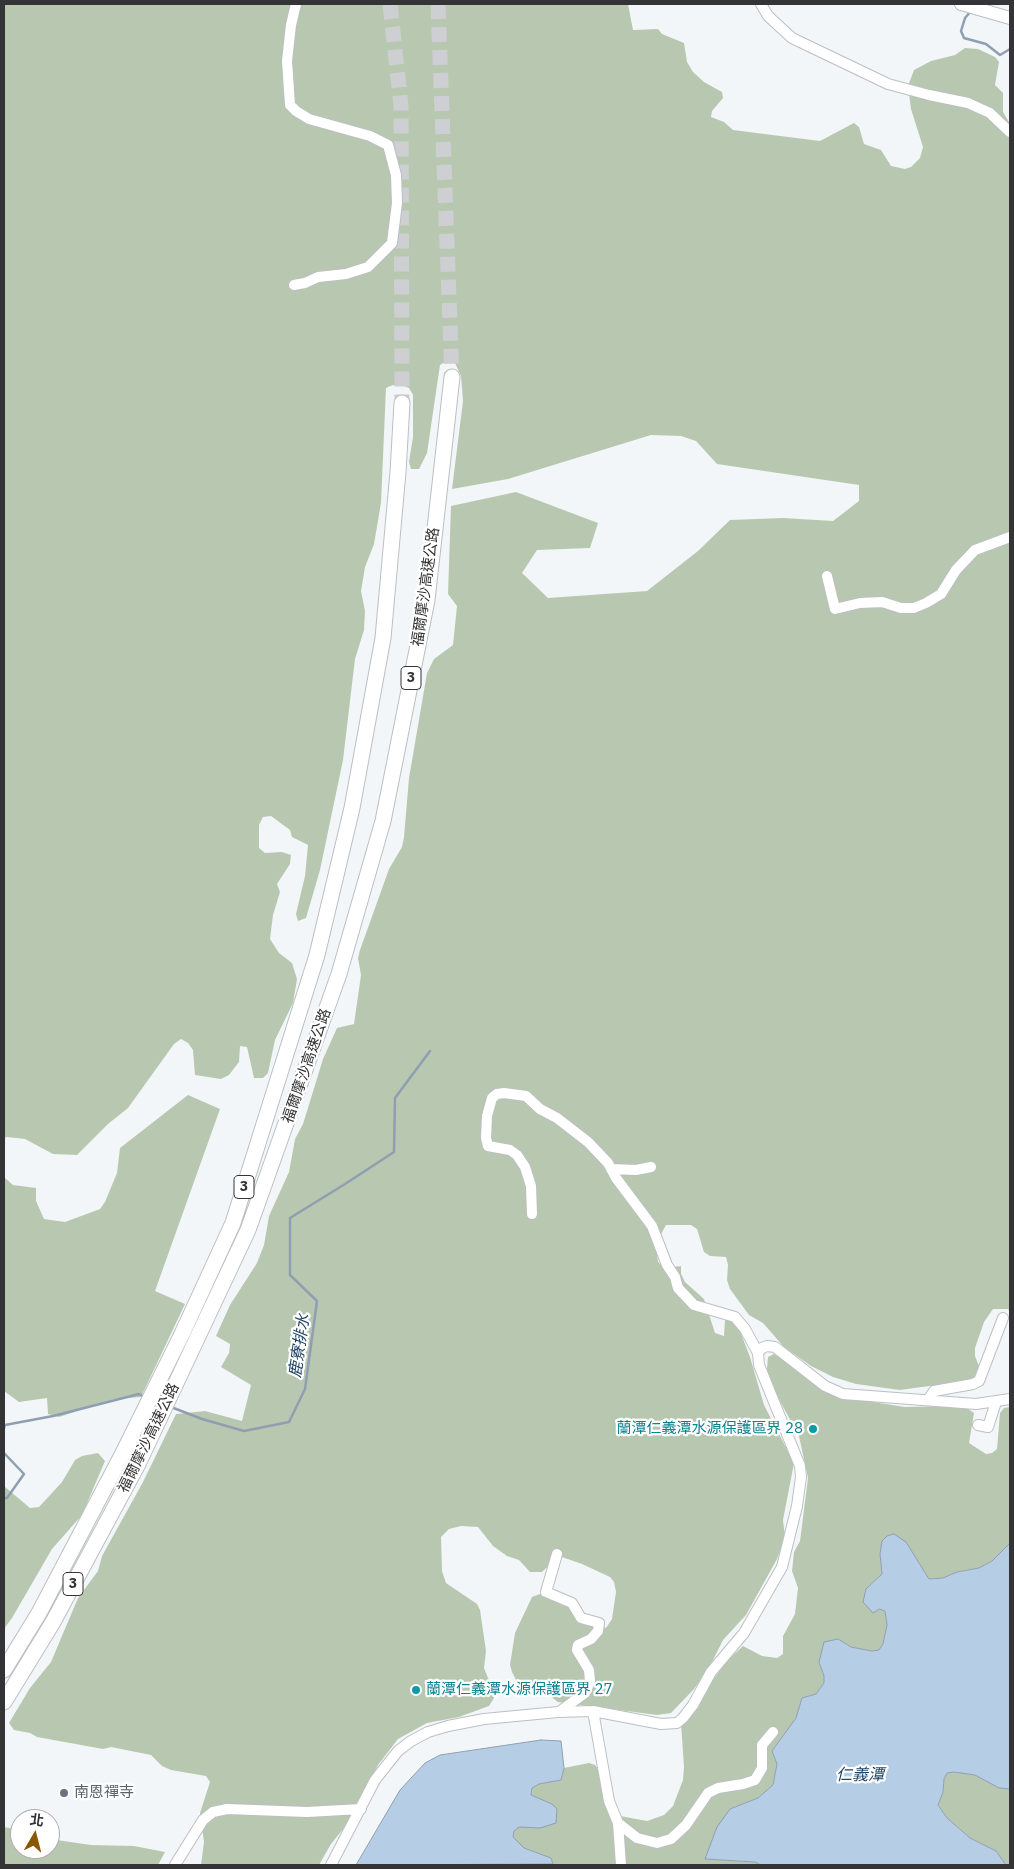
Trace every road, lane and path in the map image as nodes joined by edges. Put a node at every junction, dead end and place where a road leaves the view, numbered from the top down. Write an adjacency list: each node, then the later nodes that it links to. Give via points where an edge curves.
1 (296, 4): 6 (street, via 287,62 290,105 309,119 370,136 388,146 396,175 397,203 392,243 368,267)
2 (761, 4): 5 (street, via 768,16 792,38 888,84 968,104 990,113)
3 (970, 6): 4 (main road)
4 (1010, 18)
5 (1010, 132)
6 (294, 285)
7 (452, 377): 22 (highway, 福爾摩沙高速公路 / 3, via 427,600 383,821 339,974 309,1063 248,1230 138,1464 53,1622)
8 (402, 403): 21 (highway, 福爾摩沙高速公路 / 3, via 383,638 352,808 317,955 232,1223 122,1455 39,1613)
9 (1010, 537): 10 (street, via 975,550 956,570 941,594 914,608 882,602 860,603 835,610)
10 (827, 576)
11 (651, 1167): 12 (street)
12 (611, 1169): 13 (street, via 588,1142 526,1096 497,1094 492,1098 487,1116 488,1146 510,1150 525,1167 531,1186); 15 (street, via 652,1226 678,1288 694,1305 735,1317)
13 (532, 1214)
14 (1003, 1318): 17 (street, via 979,1381 934,1391)
15 (758, 1354): 17 (street, via 762,1348 775,1347 825,1386 844,1394); 23 (street, via 759,1365 800,1466 797,1506 782,1567 744,1633 711,1672 693,1705 677,1723 661,1724)
16 (1010, 1399): 18 (street)
17 (928, 1400): 18 (street, via 976,1404)
18 (996, 1402): 19 (street, via 988,1427)
19 (978, 1424)
20 (557, 1554): 24 (street, via 546,1592 572,1603 581,1618 598,1623 598,1631 592,1639 578,1645 577,1650 588,1670 588,1687)
21 (4, 1670)
22 (4, 1702)
23 (593, 1711): 24 (street); 27 (street, via 609,1801)
24 (558, 1712): 26 (street, via 484,1719 428,1732 398,1751 376,1780)
25 (773, 1732): 27 (street, via 762,1745 762,1768 755,1780 708,1793 686,1825 671,1839 657,1843 637,1838)
26 (361, 1809): 28 (street, via 307,1812 227,1809 213,1812 203,1820); 29 (street)
27 (618, 1823): 30 (street)
28 (175, 1865)
29 (331, 1865)
30 (621, 1865)

